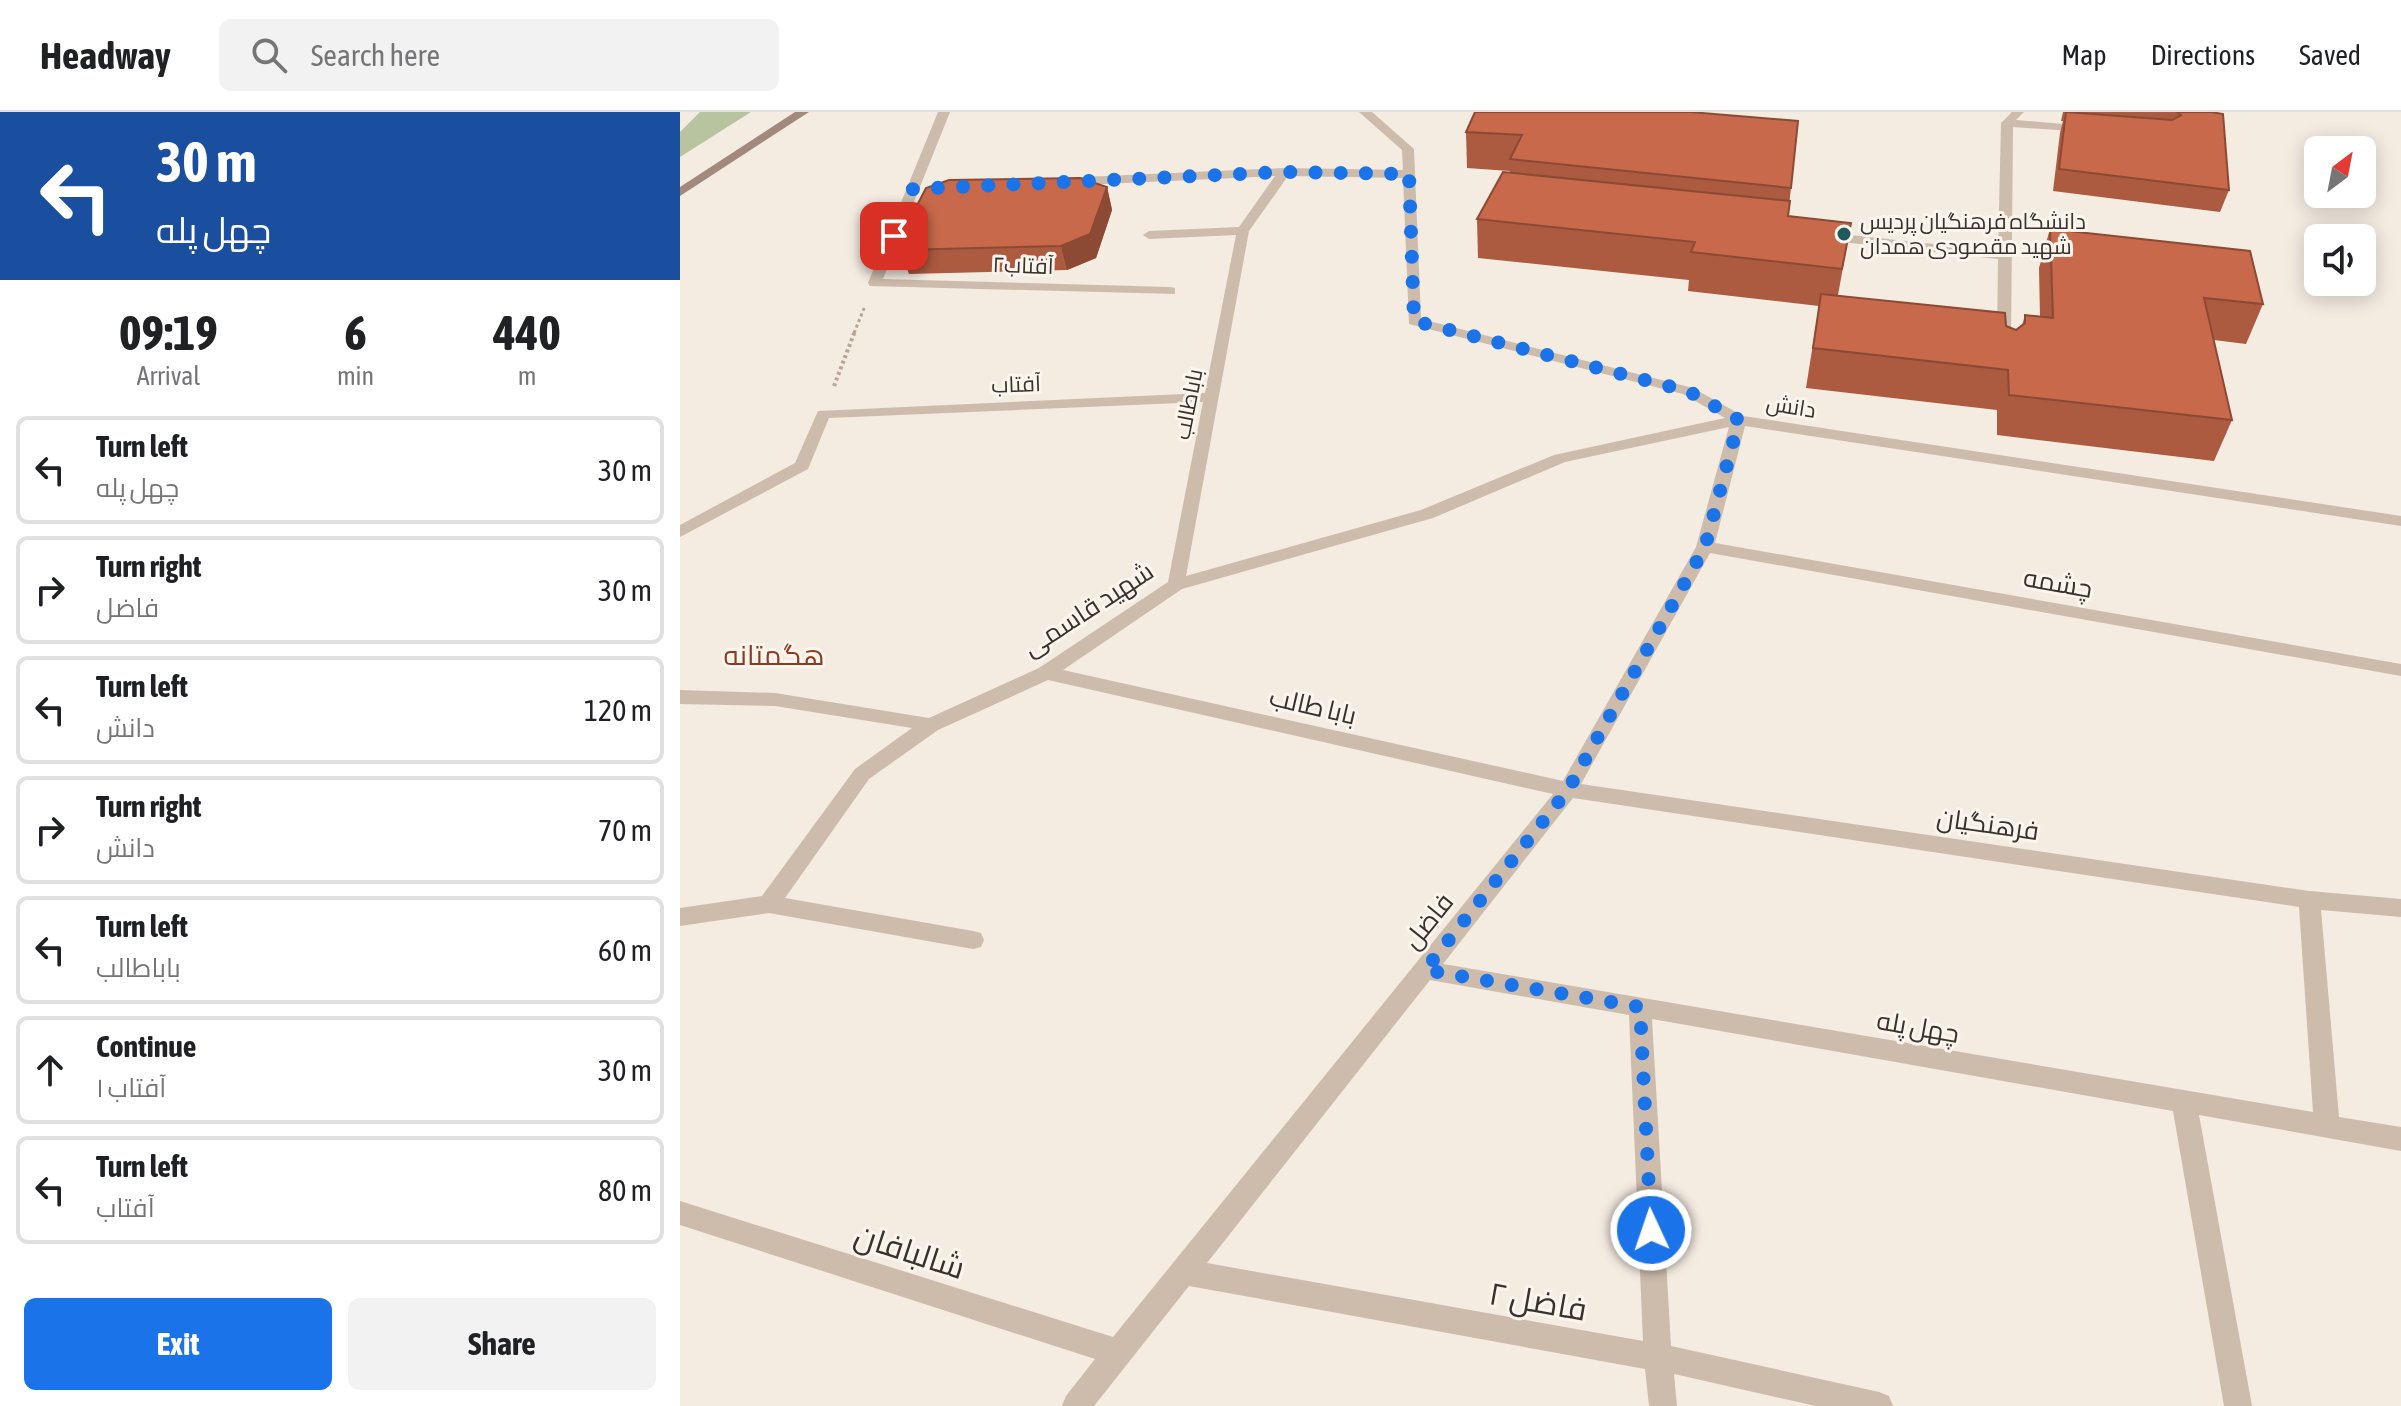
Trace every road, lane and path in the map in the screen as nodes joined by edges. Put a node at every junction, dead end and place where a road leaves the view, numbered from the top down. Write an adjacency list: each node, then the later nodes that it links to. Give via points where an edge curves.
1 (803, 112): 12 (main road)
2 (944, 112): 11 (street)
3 (1365, 112): 8 (street, دانش, via 1408,149)
4 (2018, 112): 5 (street)
5 (2007, 123): 6 (street); 16 (street)
6 (2102, 130)
7 (1284, 172): 8 (street); 9 (street); 13 (street, باباطالب)
8 (1409, 174): 22 (street, دانش, via 1414,321 1688,391)
9 (1052, 183)
10 (929, 188): 11 (street)
11 (913, 189): 17 (street)
12 (680, 192)
13 (1243, 231): 15 (street); 20 (street, باباطالب)
14 (1801, 234): 16 (street)
15 (1149, 235)
16 (2005, 256): 19 (street)
17 (875, 283): 18 (street, آفتاب۲); 21 (path)
18 (1170, 291)
19 (2004, 348)
20 (1211, 397): 21 (street, آفتاب); 26 (street, باباطالب)
21 (823, 414): 24 (street, via 802,466)
22 (1739, 420): 23 (street, دانش); 25 (street, فاضل); 26 (street, شهید قاسمی, via 1560,458 1427,514)
23 (2401, 521)
24 (680, 532)
25 (1705, 547): 27 (street, چشمه); 31 (street, فاضل)
26 (1176, 585): 28 (street, شهید قاسمی)
27 (2401, 670)
28 (1046, 673): 30 (street, شهید قاسمی); 31 (street, بابا طالب)
29 (680, 697): 30 (street, via 822,705)
30 (931, 725): 33 (street, شهید قاسمی, via 862,774)
31 (1568, 790): 32 (street, فرهنگیان); 37 (street, فاضل)
32 (2309, 900): 34 (street, فرهنگیان); 40 (street)
33 (769, 904): 35 (street); 36 (street)
34 (2401, 908)
35 (680, 917)
36 (973, 940)
37 (1425, 970): 38 (street, چهل پله); 43 (street, فاضل)
38 (1640, 1007): 39 (street, چهل پله); 45 (street)
39 (2184, 1101): 40 (street, چهل پله); 49 (street)
40 (2327, 1127): 41 (street, چهل پله)
41 (2401, 1139)
42 (680, 1213): 44 (street, شالبافان)
43 (1184, 1272): 44 (street, فاضل); 45 (street, فاضل ۲)
44 (1119, 1353): 46 (street, فاضل)
45 (1658, 1358): 47 (street); 48 (street, فاضل ۲)
46 (1076, 1406)
47 (1663, 1406)
48 (1879, 1406)
49 (2238, 1406)

